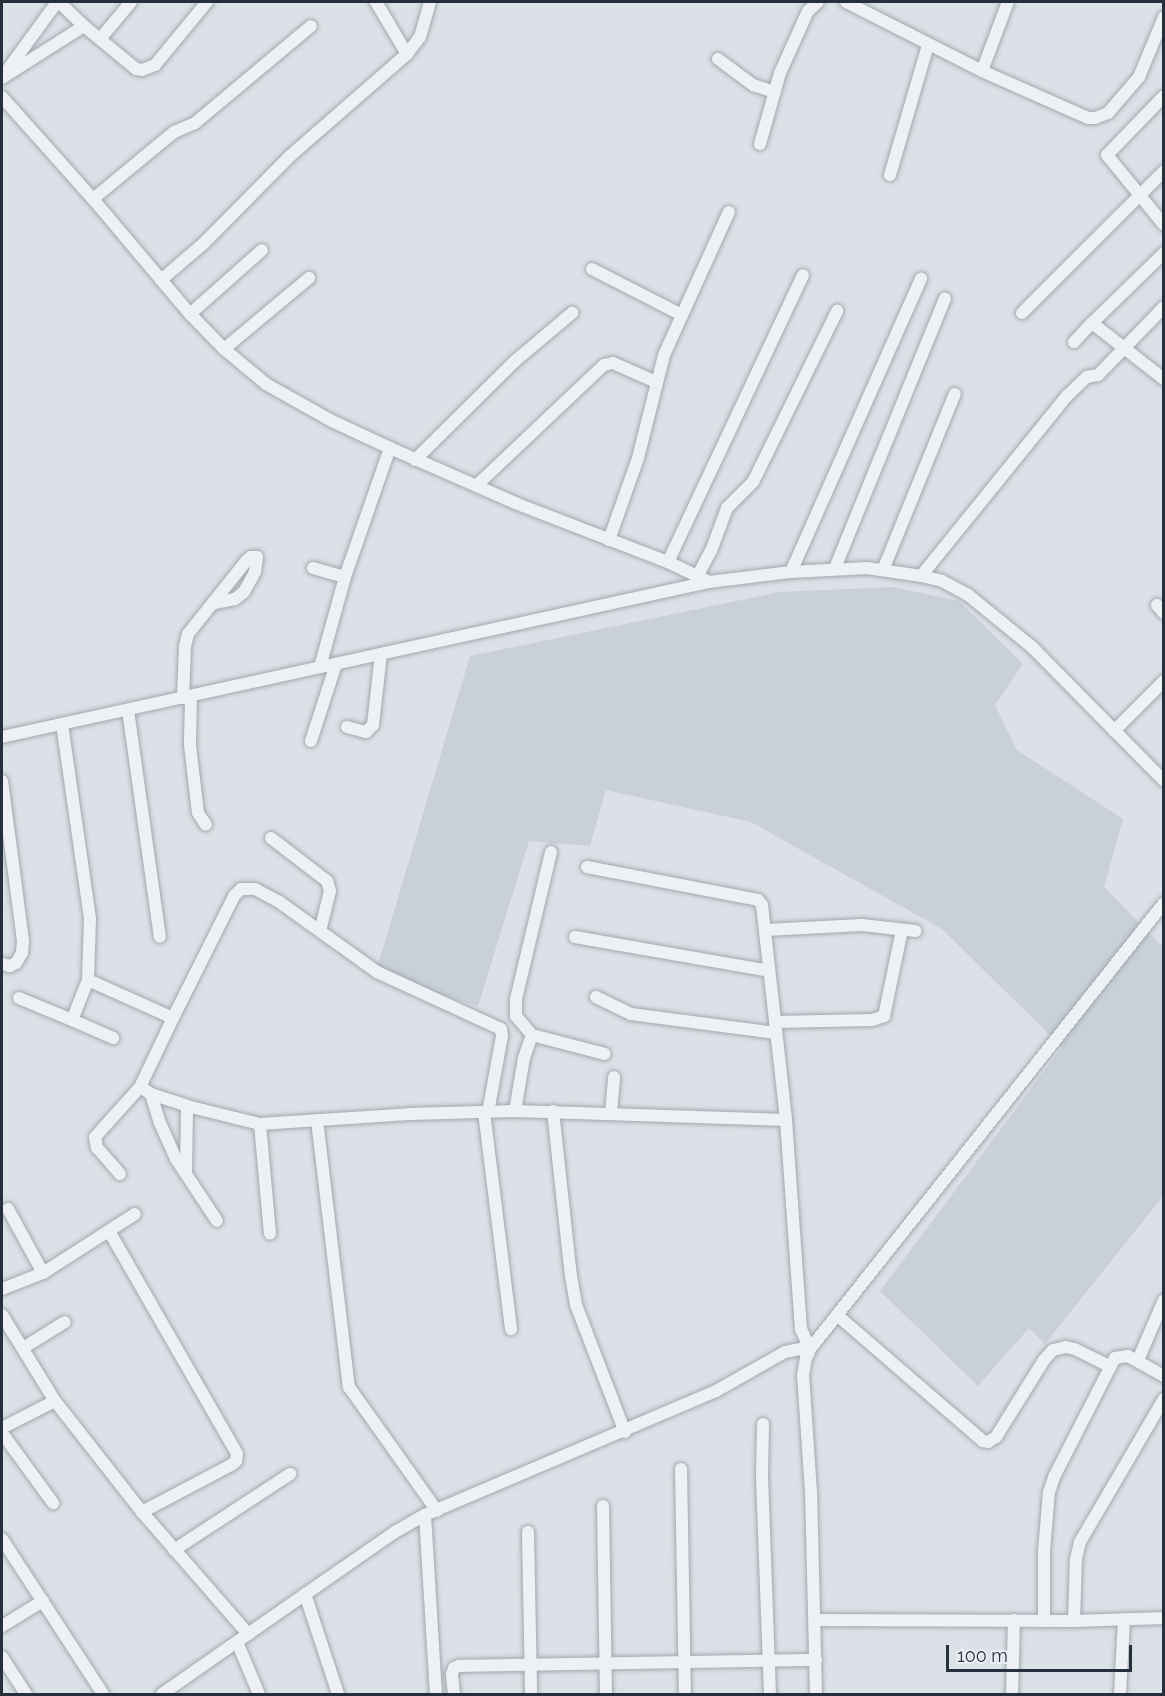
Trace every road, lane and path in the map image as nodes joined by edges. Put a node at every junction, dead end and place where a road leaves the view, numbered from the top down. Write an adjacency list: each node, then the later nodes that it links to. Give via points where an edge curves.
1 (58, 2): 10 (street); 17 (street)
2 (131, 2): 12 (street)
3 (207, 2): 12 (street, via 149,69 136,69)
4 (376, 2): 14 (street)
5 (430, 2): 14 (street, via 420,37)
6 (818, 2): 18 (street, via 808,11 796,34)
7 (846, 2): 13 (street, via 906,30)
8 (1008, 2): 16 (street)
9 (1164, 17): 16 (street, via 1139,77 1101,117 1088,118)
10 (84, 26): 12 (street); 17 (street)
11 (311, 26): 25 (street, via 195,123 174,132)
12 (100, 39)
13 (928, 45): 16 (street); 23 (street)
14 (407, 54): 34 (street, via 290,156 204,243)
15 (718, 59): 18 (street, via 753,85)
16 (982, 71)
17 (2, 78)
18 (775, 92): 21 (street)
19 (1164, 96): 24 (street, via 1107,154)
20 (2, 98): 25 (street)
21 (760, 144)
22 (1164, 171): 24 (street)
23 (890, 175)
24 (1141, 194): 27 (street); 39 (street)
25 (93, 199): 34 (street)
26 (729, 212): 41 (street)
27 (1164, 225)
28 (262, 250): 40 (street)
29 (1164, 254): 42 (street)
30 (592, 269): 41 (street)
31 (803, 275): 53 (street)
32 (309, 278): 44 (street)
33 (921, 278): 57 (street)
34 (161, 280): 40 (street)
35 (945, 299): 55 (street)
36 (1164, 307): 45 (street)
37 (837, 311): 60 (street, via 753,482 727,508)
38 (572, 313): 50 (street, via 515,362)
39 (1022, 313)
40 (190, 314): 44 (street)
41 (682, 315): 47 (street)
42 (1092, 324): 43 (street); 45 (street)
43 (1074, 342)
44 (224, 349): 49 (street, via 288,398)
45 (1122, 350): 46 (street); 58 (street, via 1098,375 1087,377 1067,396)
46 (1164, 379)
47 (656, 382): 51 (street, via 613,363 604,365); 52 (street, via 638,458)
48 (955, 394): 56 (street)
49 (390, 448): 50 (street); 59 (street)
50 (415, 460): 51 (street)
51 (477, 485): 52 (street)
52 (609, 540): 53 (street)
53 (668, 562): 60 (street)
54 (313, 568): 59 (street)
55 (835, 568): 56 (street); 57 (street)
56 (883, 570): 58 (street)
57 (791, 572): 60 (street)
58 (921, 576): 70 (street, via 957,587 968,595 1032,647)
59 (345, 577): 64 (street)
60 (703, 579): 62 (street)
61 (214, 603): 66 (street, via 188,634)
62 (381, 654): 63 (street); 69 (street, via 373,725 366,732)
63 (336, 664): 64 (street); 72 (street)
64 (320, 668): 66 (street)
65 (1164, 681): 70 (street)
66 (187, 697): 67 (street); 75 (street, via 198,813)
67 (128, 710): 68 (street); 84 (street)
68 (62, 724): 71 (street); 88 (street, via 90,920)
69 (347, 727)
70 (1114, 731): 74 (street)
71 (2, 737)
72 (311, 741)
73 (2, 781): 86 (street, via 23,941 16,963)
74 (1164, 781)
75 (206, 825)
76 (271, 838): 82 (street, via 327,880 330,891)
77 (551, 852): 94 (street, via 516,999 516,1016)
78 (587, 867): 80 (street, via 758,900)
79 (1164, 903): 118 (street)
80 (765, 930): 81 (street, via 862,925); 87 (street)
81 (902, 930): 83 (street); 93 (street, via 884,1016)
82 (320, 931): 91 (street, via 262,893 247,887 241,889); 102 (street, via 377,972 501,1029)
83 (916, 931)
84 (159, 937)
85 (575, 937): 87 (street)
86 (2, 964)
87 (769, 971): 93 (street)
88 (88, 980): 91 (street); 92 (street)
89 (596, 997): 93 (street, via 631,1014)
90 (19, 998): 92 (street)
91 (173, 1018): 98 (street)
92 (72, 1020): 95 (street)
93 (776, 1028): 104 (street)
94 (532, 1035): 96 (street); 100 (street)
95 (113, 1038)
96 (605, 1054)
97 (614, 1077): 103 (street)
98 (145, 1090): 99 (street); 107 (street); 108 (street, via 95,1137 97,1148)
99 (187, 1106): 106 (street); 107 (street)
100 (515, 1111): 101 (street); 102 (street)
101 (553, 1111): 103 (street); 130 (street, via 576,1305)
102 (486, 1112): 105 (street); 120 (street)
103 (611, 1113): 104 (street)
104 (786, 1119): 122 (street, via 801,1329)
105 (317, 1120): 106 (street); 137 (street, via 349,1387)
106 (260, 1124): 113 (street)
107 (186, 1173): 111 (street)
108 (120, 1174)
109 (8, 1209): 114 (street)
110 (135, 1214): 112 (street)
111 (218, 1221)
112 (109, 1231): 114 (street); 136 (street, via 237,1454 231,1465)
113 (270, 1234)
114 (43, 1274): 115 (street)
115 (2, 1289)
116 (1164, 1300): 123 (street)
117 (2, 1315): 121 (street)
118 (837, 1315): 122 (street); 124 (street, via 988,1443 996,1437 1053,1350 1075,1349)
119 (65, 1322): 121 (street)
120 (511, 1329)
121 (23, 1348): 127 (street)
122 (809, 1351): 130 (street, via 785,1352 716,1391); 145 (street, via 802,1375 809,1450)
123 (1138, 1360): 124 (street, via 1120,1356); 125 (street)
124 (1111, 1367): 147 (street, via 1050,1492 1044,1551)
125 (1164, 1376)
126 (1164, 1399): 148 (street, via 1080,1542)
127 (55, 1401): 129 (street); 136 (street)
128 (763, 1424): 154 (street)
129 (2, 1428)
130 (625, 1432): 137 (street)
131 (2, 1433): 134 (street)
132 (681, 1469): 155 (street)
133 (290, 1474): 140 (street)
134 (53, 1503)
135 (603, 1506): 156 (street)
136 (142, 1512): 140 (street)
137 (431, 1513): 141 (street, via 395,1532); 163 (street)
138 (528, 1532): 157 (street)
139 (2, 1539): 142 (street)
140 (174, 1550): 150 (street)
141 (305, 1594): 150 (street); 162 (street)
142 (43, 1601): 149 (street); 159 (street)
143 (1164, 1618): 144 (street)
144 (1124, 1619): 148 (street); 171 (street)
145 (815, 1620): 146 (street); 153 (street)
146 (1014, 1620): 147 (street); 170 (street)
147 (1044, 1621): 148 (street)
148 (1074, 1621)
149 (2, 1626)
150 (248, 1635): 151 (street)
151 (237, 1642): 160 (street); 161 (street)
152 (2, 1657): 158 (street)
153 (816, 1660): 154 (street); 169 (street)
154 (769, 1661): 155 (street); 168 (street)
155 (684, 1662): 156 (street); 167 (street)
156 (605, 1664): 157 (street); 166 (street)
157 (530, 1665): 164 (street, via 454,1668); 165 (street)
158 (26, 1695)
159 (103, 1695)
160 (162, 1695)
161 (259, 1695)
162 (338, 1695)
163 (436, 1695)
164 (454, 1695)
165 (531, 1695)
166 (606, 1695)
167 (685, 1695)
168 (770, 1695)
169 (816, 1695)
170 (1012, 1695)
171 (1120, 1695)

